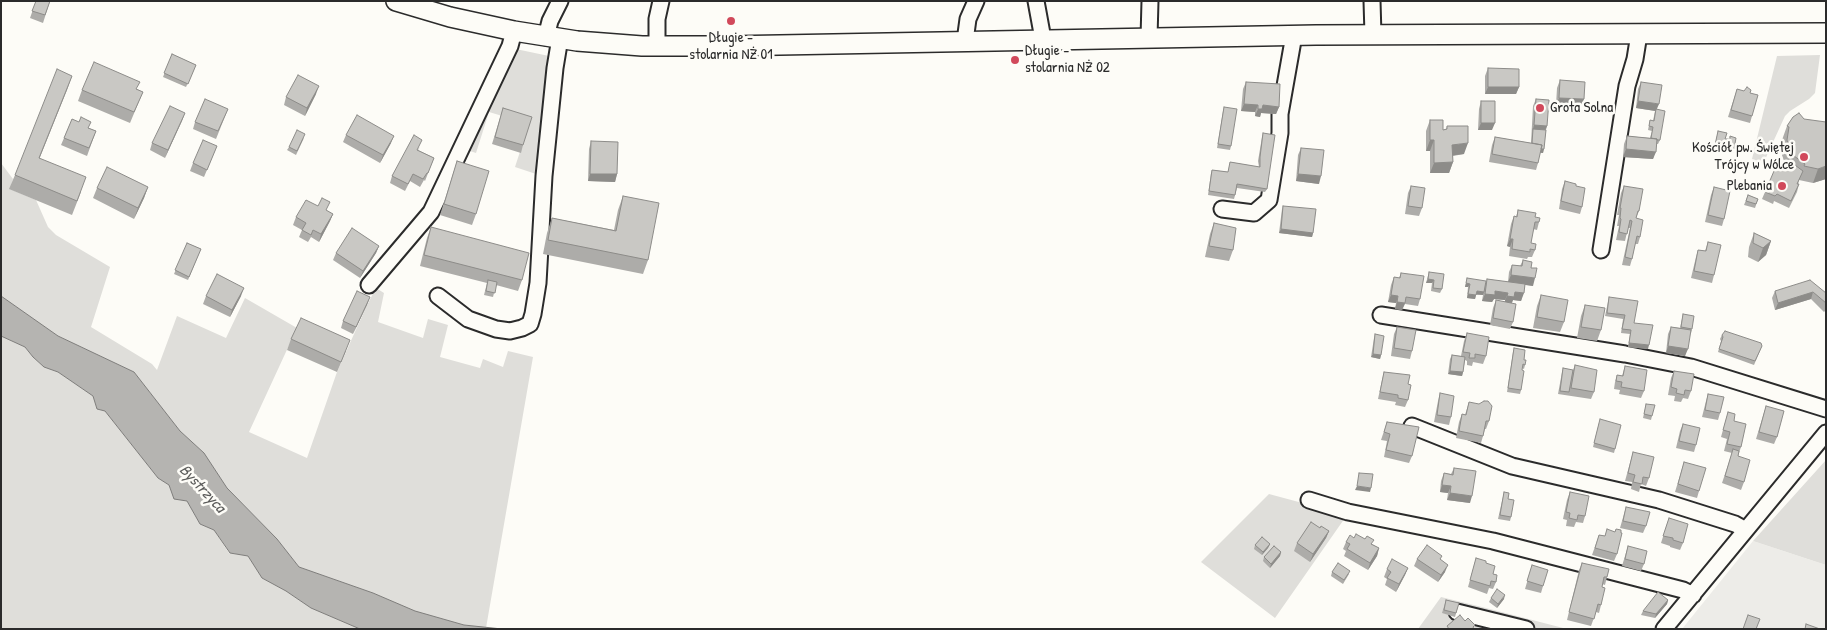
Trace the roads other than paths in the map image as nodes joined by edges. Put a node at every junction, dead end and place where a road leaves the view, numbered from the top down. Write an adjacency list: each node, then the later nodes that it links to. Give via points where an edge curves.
1 (560, 1): 13 (street, via 550,21)
2 (661, 1): 17 (street)
3 (976, 1): 16 (street, via 968,19)
4 (1036, 1): 15 (street)
5 (1150, 1): 14 (street)
6 (1372, 1): 12 (street)
7 (406, 3): 8 (main road)
8 (514, 31): 13 (main road); 20 (street, via 510,46 431,212)
9 (1826, 33): 10 (main road)
10 (1639, 34): 12 (main road); 19 (street, via 1627,86)
11 (1294, 35): 12 (main road); 14 (main road); 18 (street, via 1269,200 1254,213)
12 (1373, 35)
13 (553, 37): 17 (main road); 21 (street, via 555,68 538,283 530,324 510,331 496,329 468,318)
14 (1149, 38): 15 (main road)
15 (1043, 39): 16 (main road)
16 (965, 42): 17 (main road)
17 (657, 46)
18 (1222, 209)
19 (1600, 250)
20 (369, 285)
21 (438, 296)
22 (1381, 315): 23 (street, via 1691,367)
23 (1826, 409)
24 (1412, 426): 27 (street, via 1512,466 1659,500)
25 (1826, 433): 27 (street)
26 (1309, 500): 28 (street, via 1348,512 1493,541)
27 (1746, 530): 28 (street)
28 (1693, 594): 31 (street)
29 (1457, 612): 30 (street)
30 (1526, 629)
31 (1664, 629)

